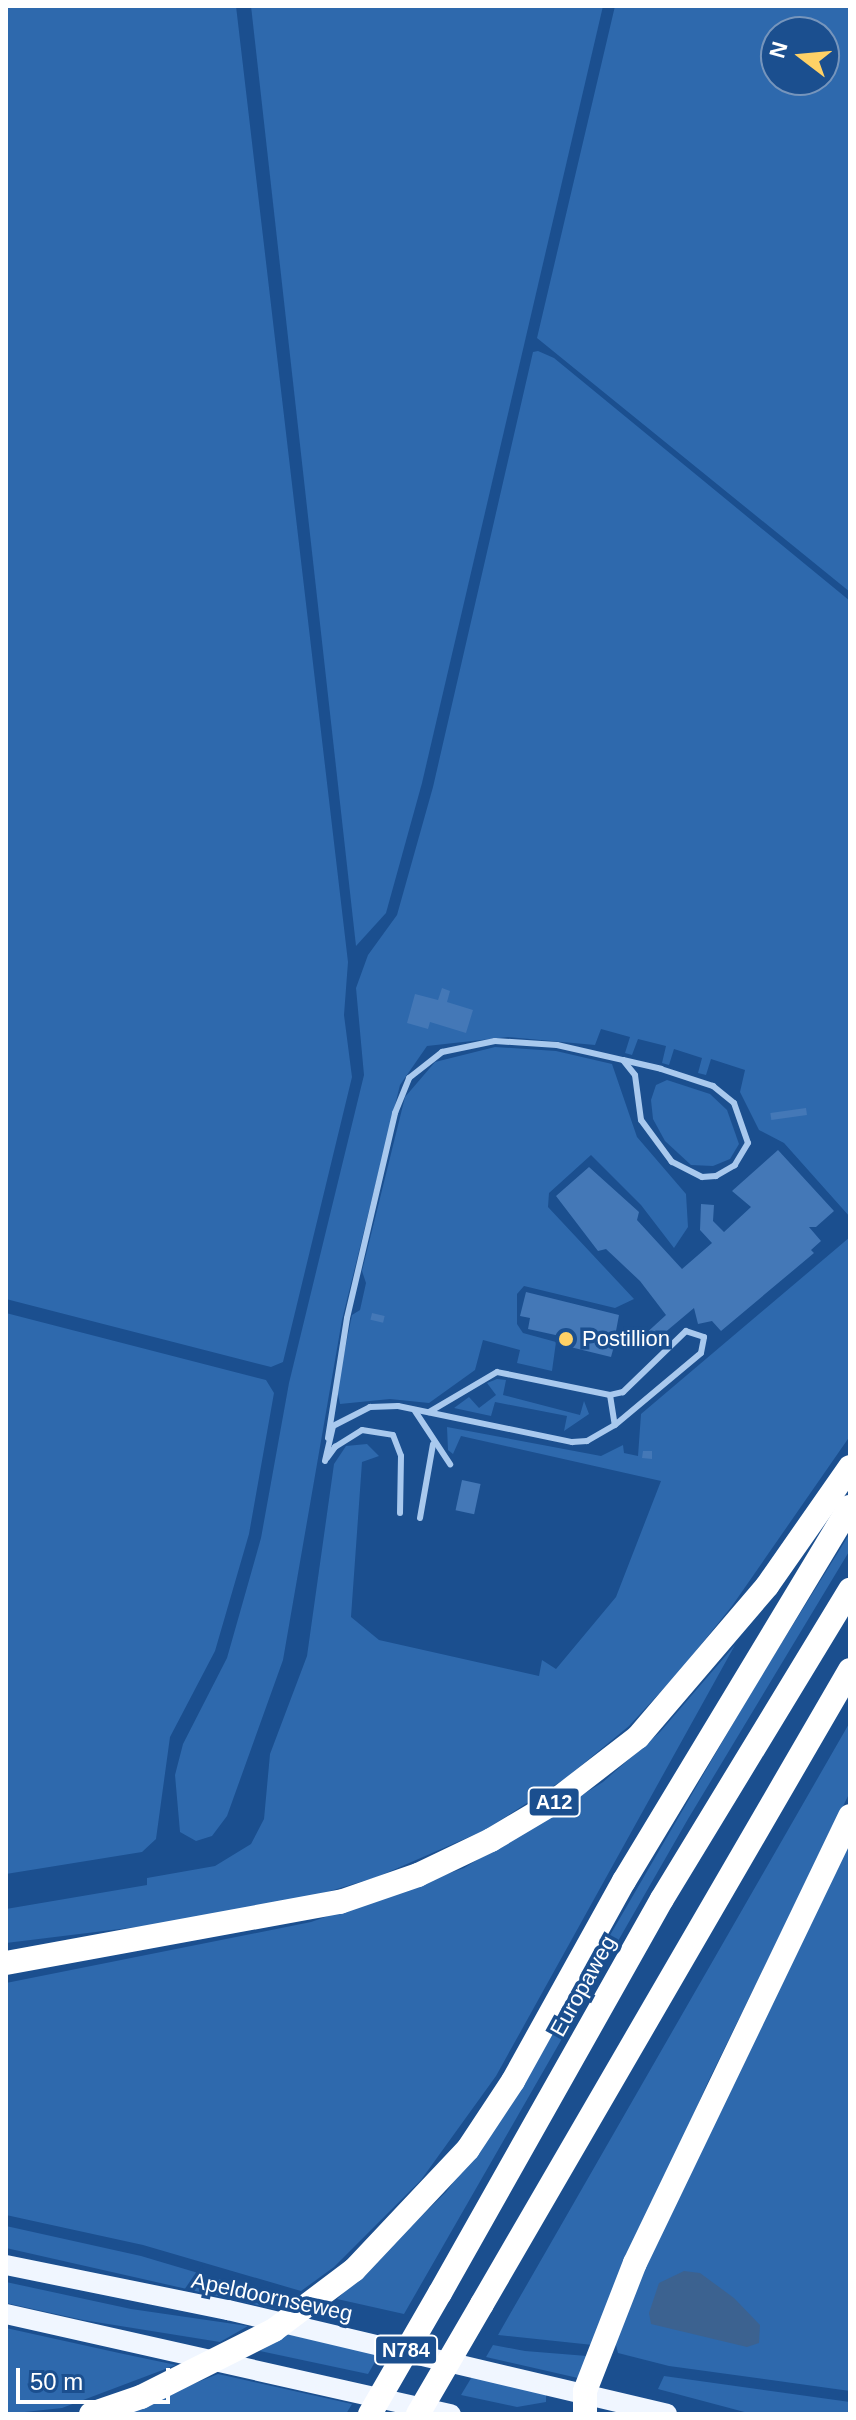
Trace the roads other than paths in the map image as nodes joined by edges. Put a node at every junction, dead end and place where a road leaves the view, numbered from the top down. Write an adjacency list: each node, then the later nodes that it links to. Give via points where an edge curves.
1 (623, 1060): 1 (lane, via 703,1082 730,1098 748,1131 748,1143 735,1165 702,1177 672,1162 641,1120 635,1075); 6 (lane, via 557,1045 495,1041 442,1052 409,1078 395,1113 347,1318)
2 (610, 1395): 4 (lane, via 497,1372); 5 (lane); 5 (lane, via 623,1392 686,1331 704,1337 701,1353)
3 (415, 1411): 4 (lane); 6 (lane, via 398,1406 356,1410 333,1426); 7 (lane)
4 (429, 1412): 5 (lane, via 572,1442 587,1441)
5 (615, 1425)
6 (328, 1438): 11 (lane, via 325,1461 335,1447 362,1430 393,1435 401,1456)
7 (433, 1444): 8 (lane); 12 (lane)
8 (450, 1464)
9 (850, 1467): 16 (highway, A12, via 767,1586 638,1737 550,1805 491,1840 418,1875 340,1902)
10 (850, 1507): 20 (highway, bridge, via 624,1881 491,2115 428,2197 354,2270 264,2336 141,2397)
11 (400, 1513)
12 (420, 1518)
13 (850, 1590): 21 (highway, Europaweg, bridge, via 662,1899)
14 (850, 1670): 22 (highway, bridge)
15 (850, 1816): 19 (highway, via 635,2263)
16 (6, 1963)
17 (6, 2265): 19 (main road, Apeldoornseweg / N784)
18 (6, 2314): 23 (main road, N784)
19 (585, 2403): 24 (main road, Apeldoornseweg / N784)
20 (91, 2414)
21 (370, 2414)
22 (418, 2414)
23 (451, 2414)
24 (667, 2414)

